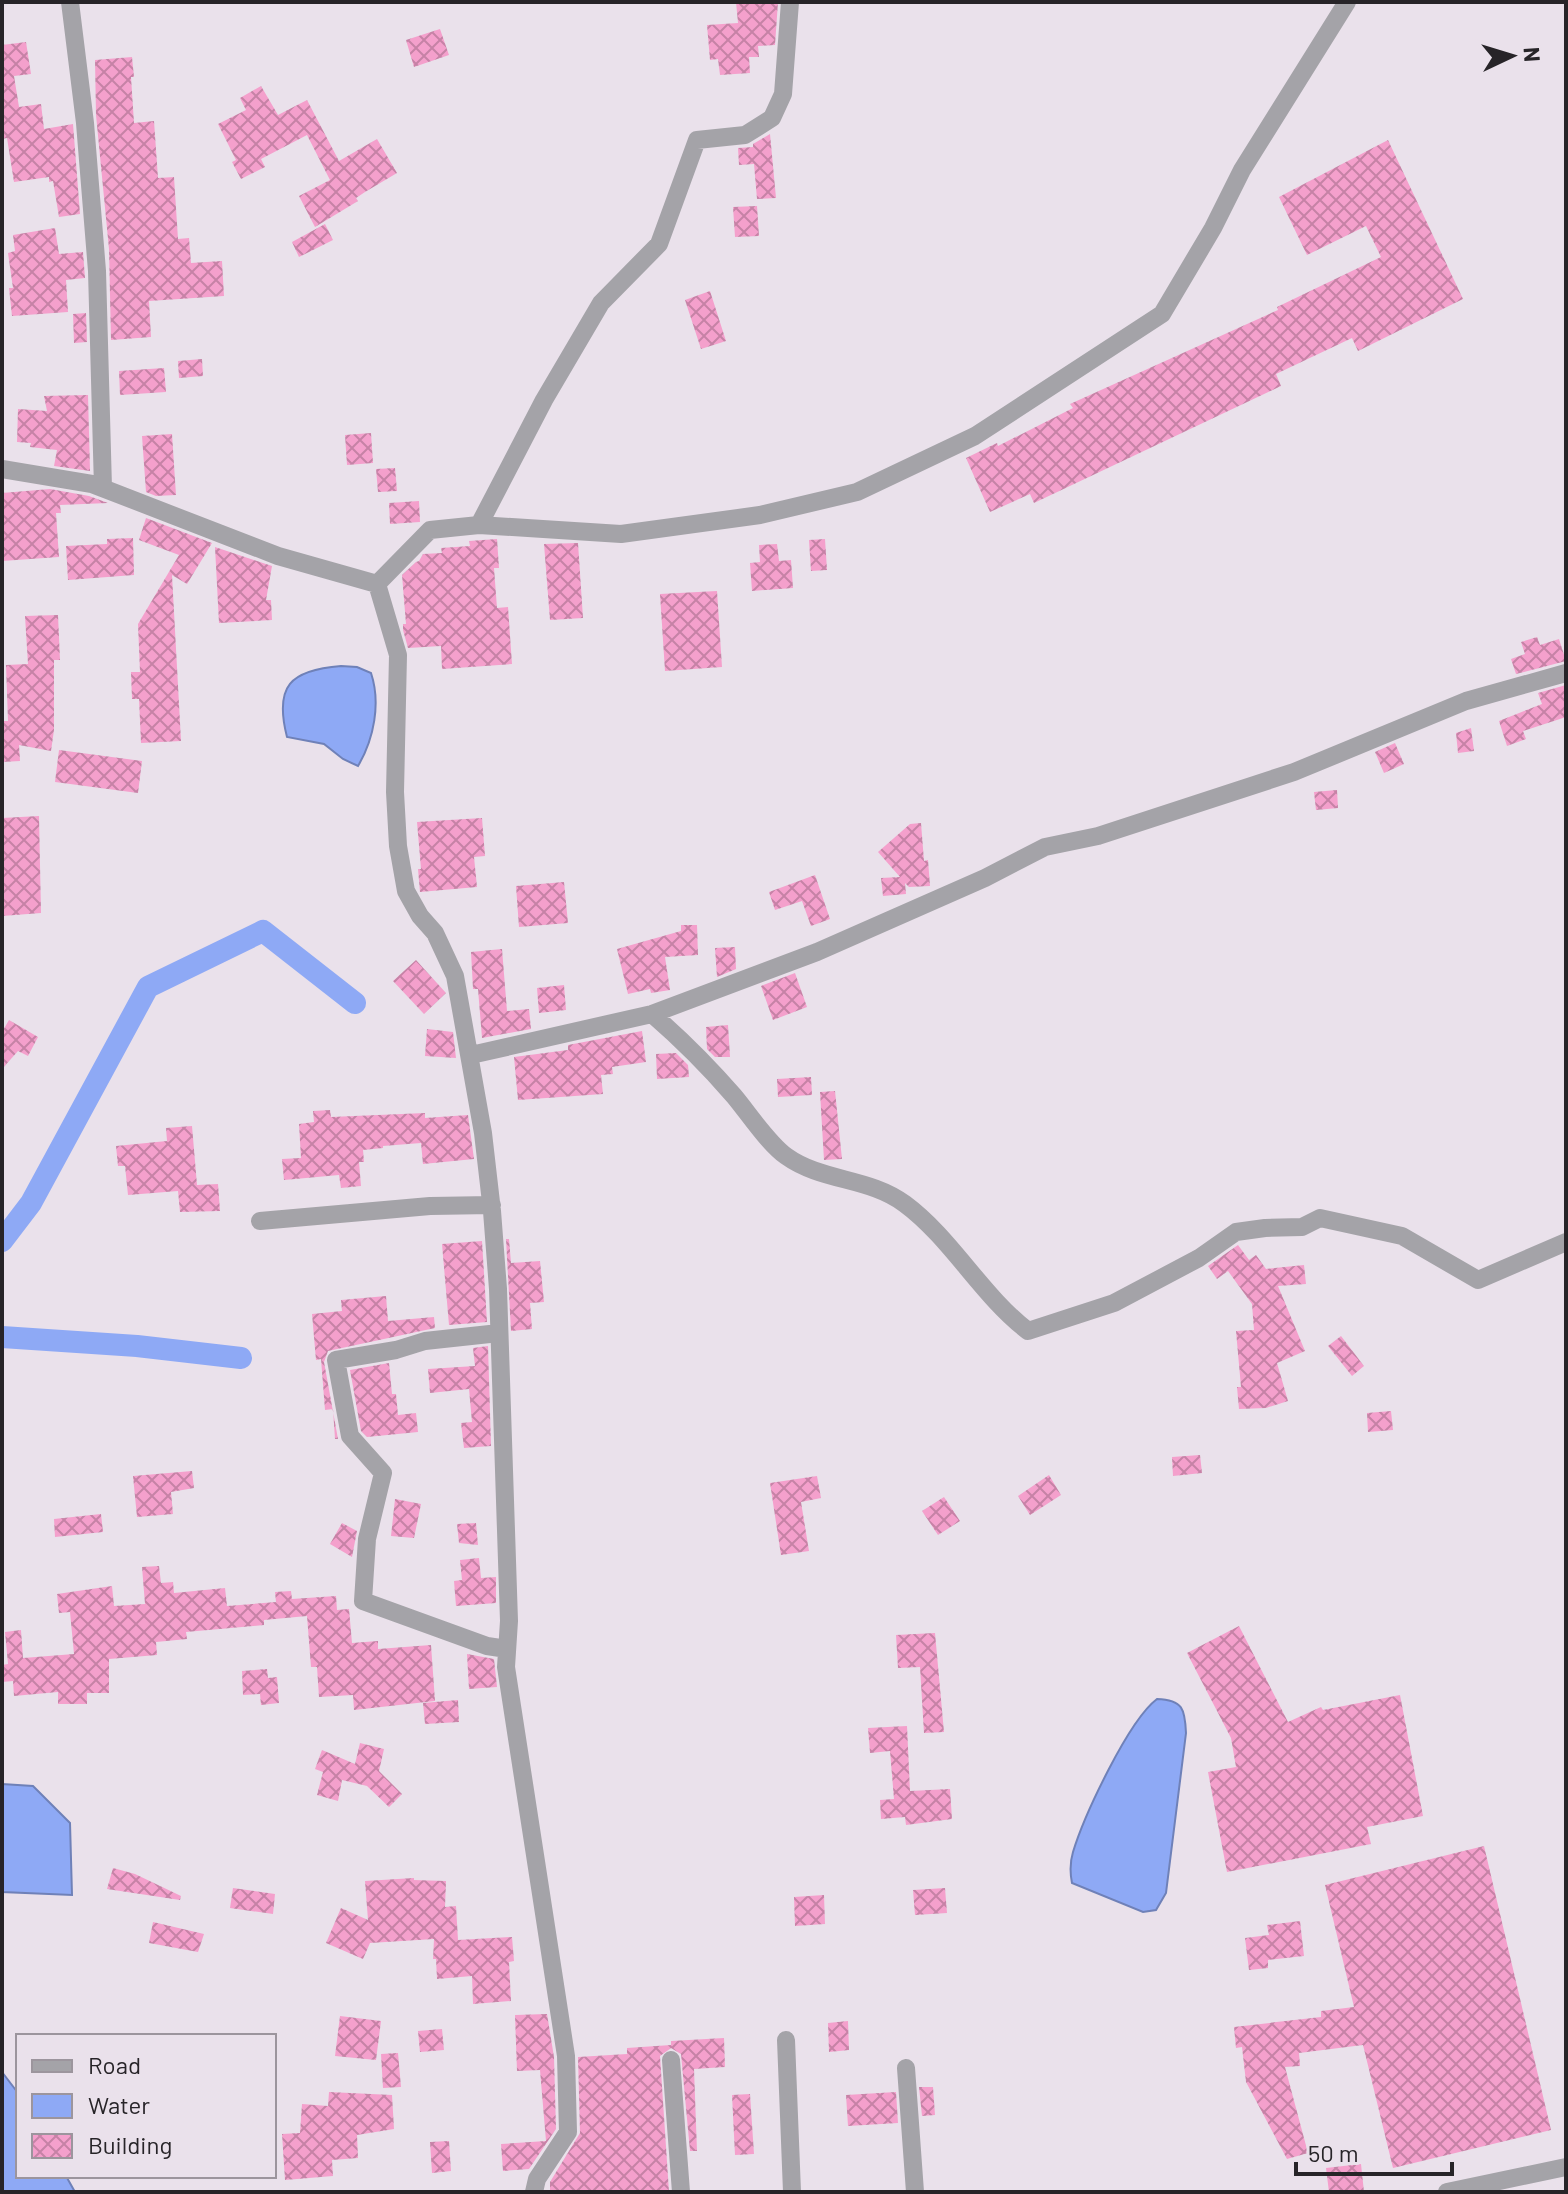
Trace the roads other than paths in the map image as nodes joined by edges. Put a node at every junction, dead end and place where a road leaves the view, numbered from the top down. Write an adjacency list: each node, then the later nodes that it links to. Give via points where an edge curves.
1 (70, 2): 5 (street, via 97,271)
2 (790, 2): 6 (street, via 783,94 772,118 745,135 697,140 659,244 601,303)
3 (1347, 2): 6 (street, via 1242,170 1162,314 975,436 857,492 760,515 621,534)
4 (2, 469): 5 (street)
5 (103, 488): 7 (street, via 278,556)
6 (479, 525): 7 (street, via 430,530)
7 (377, 584): 10 (street, via 398,655 395,792 406,891 435,933 455,976)
8 (1566, 673): 9 (street, via 1466,701 1294,772 1098,836 1045,847 817,952)
9 (652, 1014): 10 (street); 13 (street, via 700,1055 784,1155 815,1173 866,1185 904,1203 1028,1331 1114,1303 1236,1232 1302,1227 1320,1218 1402,1236 1478,1280)
10 (471, 1055): 11 (street)
11 (492, 1205): 12 (street); 14 (street)
12 (260, 1221)
13 (1566, 1242)
14 (499, 1333): 15 (street); 15 (street, via 425,1341 336,1360 350,1436 383,1473 367,1539 363,1601)
15 (507, 1649): 20 (street, via 566,2056 568,2132)
16 (786, 2040): 22 (street)
17 (671, 2060): 21 (street)
18 (906, 2068): 23 (street)
19 (1566, 2167): 24 (street)
20 (534, 2192)
21 (681, 2192)
22 (792, 2192)
23 (915, 2192)
24 (1447, 2192)

